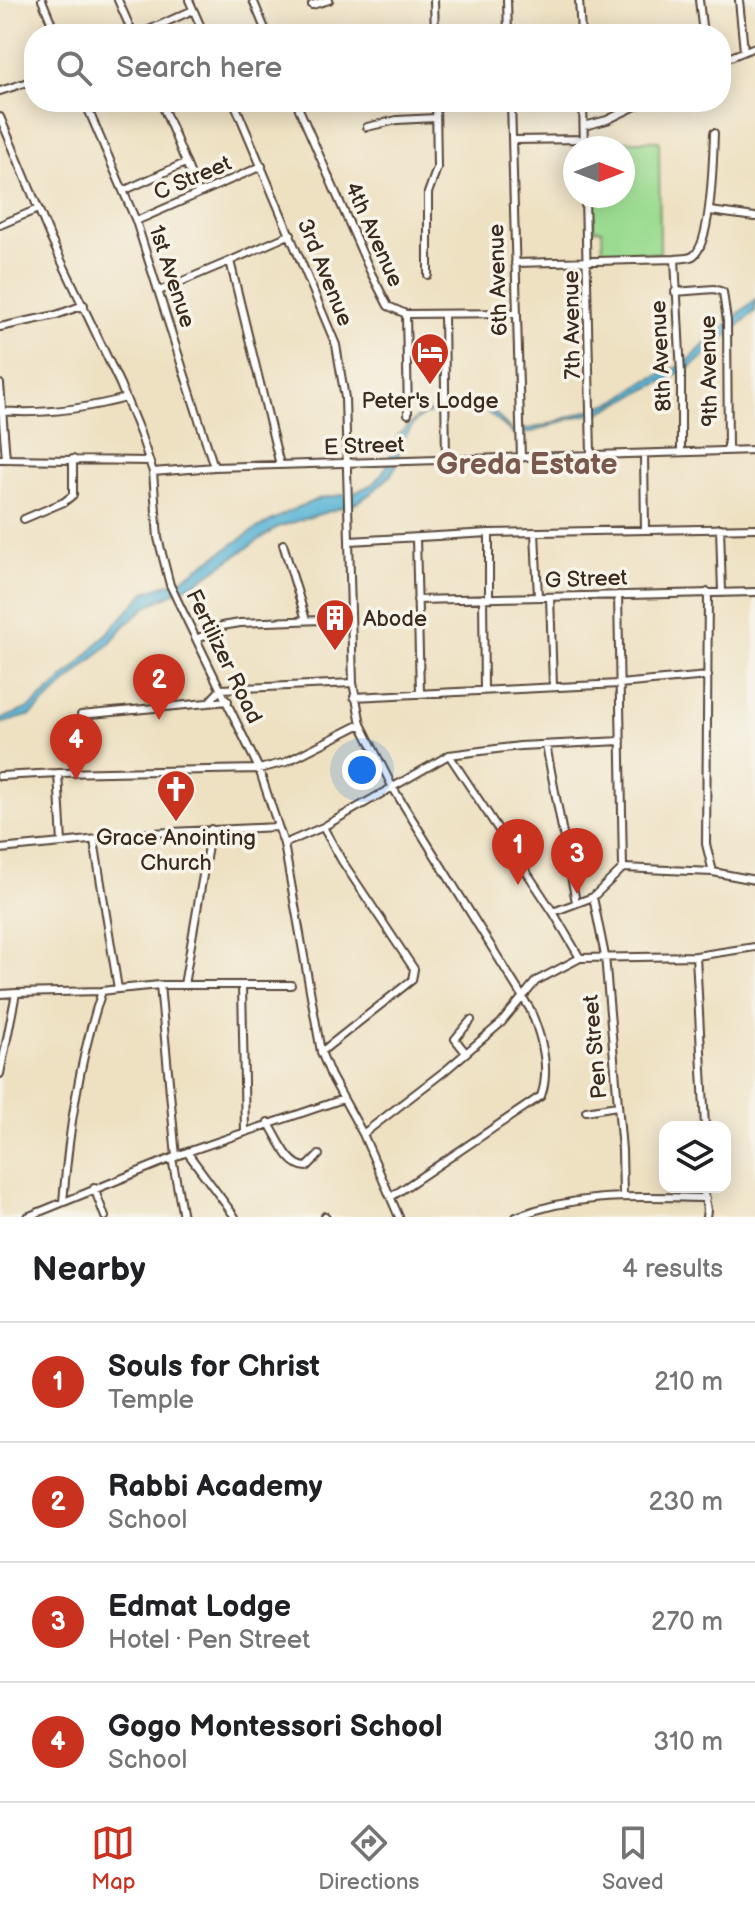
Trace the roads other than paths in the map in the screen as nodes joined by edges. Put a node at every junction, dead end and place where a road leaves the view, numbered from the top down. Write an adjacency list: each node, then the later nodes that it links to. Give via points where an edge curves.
1 (42, 0): 13 (street)
2 (118, 0): 14 (street)
3 (189, 0): 12 (street)
4 (253, 0): 17 (street)
5 (329, 0): 11 (street)
6 (434, 0): 18 (street)
7 (507, 0): 19 (street)
8 (579, 0): 20 (street)
9 (699, 0): 21 (street)
10 (739, 0): 23 (street)
11 (312, 5)
12 (193, 10): 15 (street); 16 (street)
13 (52, 24)
14 (129, 24)
15 (162, 24)
16 (199, 24)
17 (263, 24)
18 (435, 24)
19 (508, 24)
20 (580, 24)
21 (702, 24)
22 (755, 47): 23 (street)
23 (744, 51): 24 (street)
24 (731, 57)
25 (24, 83): 26 (street)
26 (0, 91)
27 (89, 112): 45 (street, 1st Avenue)
28 (165, 112): 43 (street)
29 (238, 112): 44 (street, 3rd Avenue)
30 (300, 112): 63 (street, 4th Avenue, via 381,296 388,306)
31 (436, 112): 36 (street)
32 (512, 112): 42 (street, 6th Avenue)
33 (583, 112): 37 (street)
34 (623, 112): 37 (street)
35 (0, 117): 48 (street, Fertilizer Road)
36 (436, 118): 38 (street); 58 (street, via 437,168 428,193)
37 (584, 126): 40 (street)
38 (367, 127)
39 (714, 133): 49 (street)
40 (584, 136)
41 (563, 139): 42 (street)
42 (513, 140): 57 (street, 6th Avenue)
43 (185, 163): 45 (street); 46 (street)
44 (262, 166): 46 (street, C Street); 53 (street, 3rd Avenue)
45 (123, 191): 51 (street, 1st Avenue)
46 (198, 192): 51 (street, C Street)
47 (586, 208): 56 (street, 7th Avenue)
48 (38, 209): 52 (street); 61 (street, Fertilizer Road)
49 (710, 211): 50 (street); 54 (street, via 695,254)
50 (755, 217)
51 (136, 221): 59 (street, 1st Avenue)
52 (0, 225)
53 (291, 234): 55 (street); 80 (street, 3rd Avenue, via 341,364)
54 (675, 259): 56 (street); 60 (street, 8th Avenue)
55 (230, 261): 59 (street); 81 (street)
56 (588, 262): 57 (street); 73 (street, 7th Avenue)
57 (515, 263): 62 (street, 6th Avenue)
58 (428, 275)
59 (159, 291): 82 (street, 1st Avenue)
60 (675, 292): 70 (street, 9th Avenue, via 723,292); 72 (street, 8th Avenue)
61 (84, 305): 65 (street); 67 (street, Fertilizer Road)
62 (517, 313): 64 (street, 4th Avenue); 75 (street, 6th Avenue)
63 (406, 314): 64 (street, 4th Avenue); 69 (street)
64 (444, 315): 78 (street)
65 (0, 327)
66 (0, 384): 68 (street)
67 (126, 398): 68 (street, via 44,413); 79 (street, Fertilizer Road)
68 (1, 411): 76 (street)
69 (408, 414)
70 (728, 450): 71 (street, E Street); 72 (street, E Street)
71 (755, 450)
72 (681, 451): 74 (street, E Street)
73 (591, 454): 74 (street, E Street); 75 (street, E Street)
74 (644, 454): 87 (street)
75 (521, 458): 78 (street, E Street)
76 (3, 459): 77 (street)
77 (73, 459): 79 (street); 84 (street, via 74,490 69,500)
78 (446, 459): 80 (street, E Street)
79 (149, 461): 83 (street, Fertilizer Road)
80 (347, 464): 81 (street, E Street); 91 (street, 3rd Avenue)
81 (280, 465): 82 (street, E Street)
82 (214, 467): 83 (street, E Street)
83 (153, 472): 103 (street, Fertilizer Road, via 158,538 170,585)
84 (24, 519)
85 (720, 528): 86 (street); 87 (street); 94 (street)
86 (755, 528)
87 (645, 530): 88 (street)
88 (535, 532): 89 (street); 97 (street)
89 (489, 533): 90 (street); 99 (street)
90 (416, 538): 91 (street); 100 (street)
91 (350, 541): 101 (street, 3rd Avenue)
92 (283, 544): 102 (street)
93 (708, 592): 94 (street, G Street); 96 (street, G Street); 104 (street)
94 (722, 592): 95 (street, G Street)
95 (755, 592)
96 (618, 595): 98 (street, G Street); 106 (street)
97 (538, 597): 98 (street, G Street); 99 (street, G Street)
98 (550, 597): 107 (street)
99 (486, 598): 100 (street, G Street); 109 (street)
100 (417, 600): 110 (street)
101 (351, 619): 102 (street); 105 (street, 3rd Avenue)
102 (306, 620): 103 (street, via 222,626)
103 (197, 639): 108 (street, Fertilizer Road)
104 (708, 676): 106 (street); 131 (street, via 706,844)
105 (353, 683): 108 (street); 111 (street, 3rd Avenue)
106 (619, 684): 107 (street); 116 (street)
107 (553, 685): 109 (street)
108 (221, 689): 112 (street, Fertilizer Road); 113 (street)
109 (484, 689): 110 (street)
110 (420, 692): 111 (street)
111 (354, 697): 115 (street, 3rd Avenue)
112 (228, 701): 113 (street); 119 (street, Fertilizer Road)
113 (208, 703): 114 (street)
114 (81, 715)
115 (361, 724): 119 (street, via 286,762); 122 (street, 3rd Avenue)
116 (621, 741): 117 (street); 130 (street)
117 (546, 745): 118 (street); 134 (street)
118 (449, 755): 122 (street); 135 (street)
119 (259, 769): 120 (street); 123 (street, Fertilizer Road)
120 (58, 773): 121 (street); 127 (street)
121 (0, 776)
122 (393, 788): 124 (street); 148 (street, 3rd Avenue)
123 (278, 827): 125 (street); 128 (street, Fertilizer Road)
124 (323, 827): 128 (street); 150 (street, via 414,975)
125 (211, 829): 126 (street); 141 (street)
126 (94, 840): 127 (street); 144 (street)
127 (62, 843): 129 (street)
128 (284, 844): 150 (street, Fertilizer Road)
129 (0, 849)
130 (623, 868): 131 (street); 133 (street)
131 (713, 872): 132 (street)
132 (755, 880)
133 (593, 897): 134 (street); 137 (street, Pen Street)
134 (576, 902): 135 (street)
135 (553, 912): 139 (street)
136 (755, 947): 138 (street)
137 (605, 956): 138 (street); 139 (street); 154 (street, Pen Street)
138 (696, 956): 156 (street)
139 (580, 958): 148 (street, via 536,981)
140 (160, 985): 141 (street); 144 (street); 162 (street)
141 (184, 985): 142 (street)
142 (242, 985): 143 (street); 158 (street)
143 (291, 985)
144 (118, 989): 145 (street)
145 (102, 991): 146 (street); 168 (street, via 78,1078)
146 (16, 993): 147 (street); 152 (street)
147 (0, 994)
148 (522, 999): 151 (street); 166 (street, 3rd Avenue, via 539,1031 544,1063 541,1096)
149 (471, 1020): 151 (street, via 455,1039)
150 (321, 1052): 153 (street, Fertilizer Road)
151 (466, 1053): 159 (street)
152 (0, 1074)
153 (343, 1099): 157 (street); 159 (street, Fertilizer Road)
154 (617, 1106): 155 (street); 165 (street, Pen Street)
155 (586, 1111)
156 (705, 1121)
157 (268, 1122): 158 (street); 161 (street, via 300,1167)
158 (245, 1132): 160 (street)
159 (363, 1134): 166 (street, Fertilizer Road)
160 (187, 1152): 162 (street); 172 (street)
161 (319, 1155)
162 (174, 1157): 163 (street); 171 (street)
163 (94, 1188): 168 (street); 170 (street)
164 (705, 1193): 167 (street)
165 (623, 1195): 167 (street); 174 (street, via 554,1203)
166 (391, 1197): 173 (street, Fertilizer Road)
167 (706, 1198): 175 (street)
168 (63, 1202): 169 (street)
169 (29, 1217)
170 (105, 1217)
171 (183, 1217)
172 (235, 1217)
173 (399, 1217)
174 (516, 1217)
175 (706, 1217)

